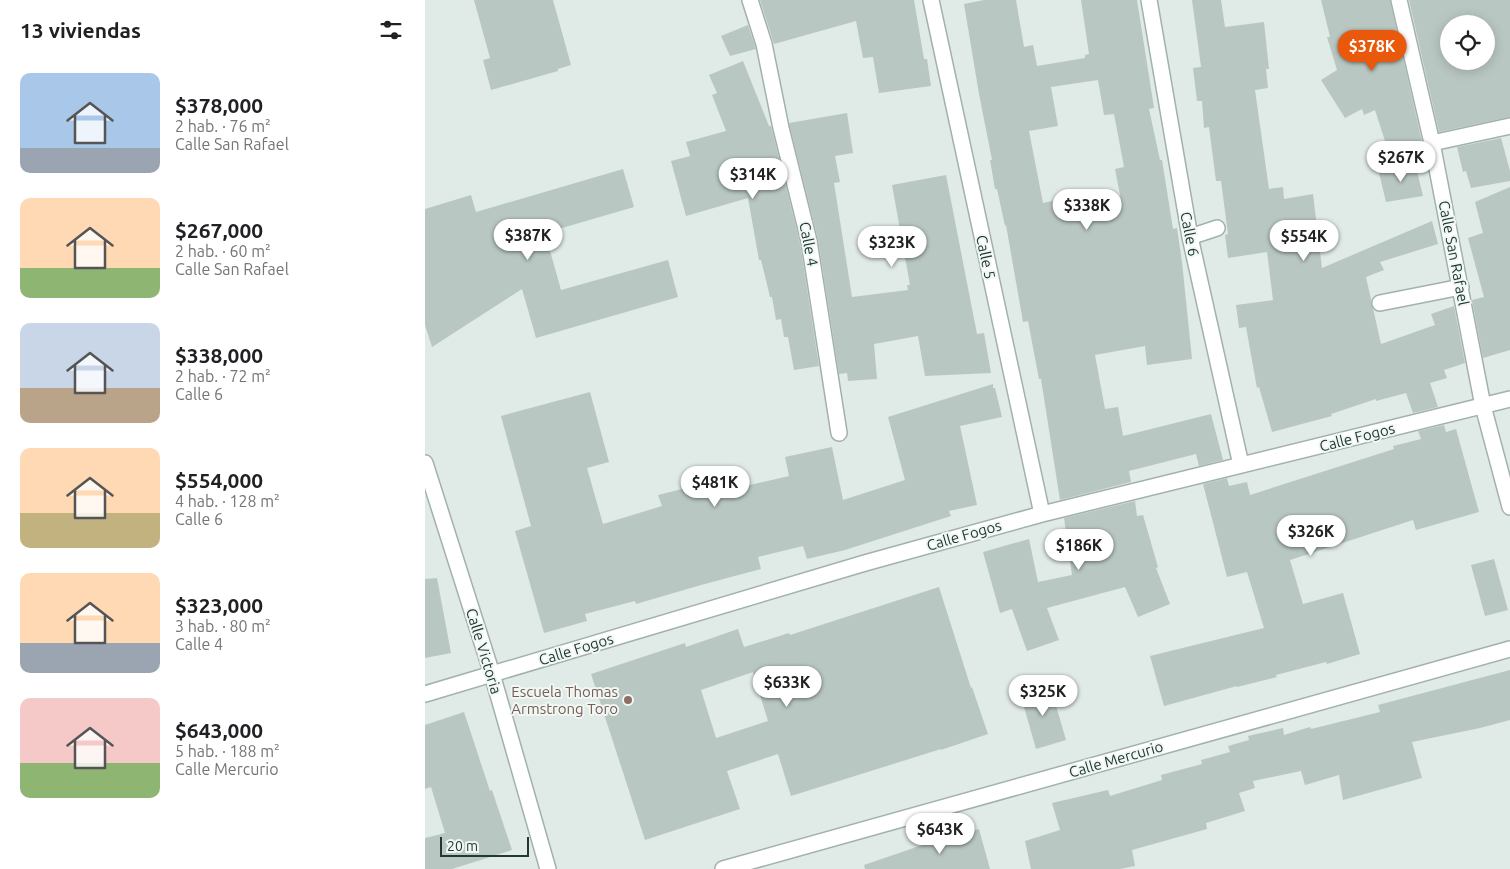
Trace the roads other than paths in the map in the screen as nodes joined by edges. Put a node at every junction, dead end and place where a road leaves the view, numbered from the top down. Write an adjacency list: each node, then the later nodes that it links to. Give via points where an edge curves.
1 (750, 0): 13 (street, Calle 4, via 764,44 809,241)
2 (931, 0): 17 (street, Calle 5)
3 (1149, 0): 8 (street, Calle 6)
4 (1399, 0): 6 (street, Calle San Rafael)
5 (1510, 126): 6 (street)
6 (1432, 143): 9 (street, Calle San Rafael)
7 (1217, 228): 8 (street)
8 (1190, 237): 15 (street, Calle 6)
9 (1461, 287): 10 (street); 12 (street, Calle San Rafael)
10 (1380, 303)
11 (1510, 399): 12 (street, Calle Fogos)
12 (1483, 406): 15 (street, Calle Fogos); 16 (street, Calle San Rafael)
13 (839, 433)
14 (425, 463): 19 (street, Calle Victoria)
15 (1241, 465): 17 (street, Calle Fogos)
16 (1510, 506)
17 (1042, 514): 19 (street, Calle Fogos)
18 (1510, 649): 22 (street, Calle Mercurio)
19 (492, 674): 20 (street, Calle Fogos); 21 (street, Calle Victoria)
20 (425, 694)
21 (548, 869)
22 (723, 869)

